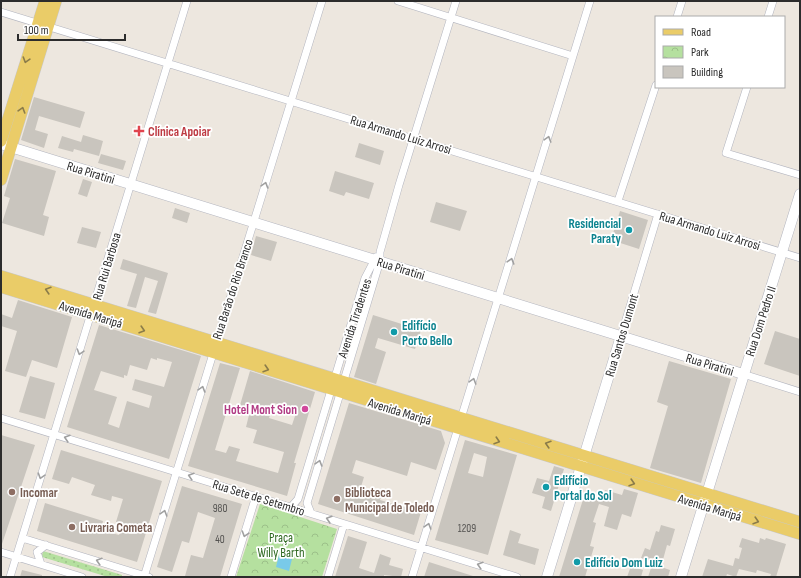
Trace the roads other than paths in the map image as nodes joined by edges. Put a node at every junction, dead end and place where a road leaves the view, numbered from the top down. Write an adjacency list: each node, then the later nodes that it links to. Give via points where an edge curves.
1 (45, 1): 14 (main road)
2 (56, 1): 14 (main road)
3 (187, 1): 16 (street, Rua Rui Barbosa)
4 (322, 1): 19 (street, Rua Barão do Rio Branco)
5 (398, 1): 13 (street)
6 (456, 1): 13 (street)
7 (590, 1): 15 (street)
8 (682, 1): 11 (street)
9 (773, 1): 12 (street)
10 (1, 12): 14 (street, Rua Armando Luiz Arrosi)
11 (677, 16)
12 (768, 16)
13 (450, 18): 15 (street); 20 (street)
14 (43, 24): 16 (street, Rua Armando Luiz Arrosi); 21 (main road)
15 (573, 56): 23 (street, one-way to 15)
16 (168, 62): 19 (street, Rua Armando Luiz Arrosi); 25 (street, Rua Rui Barbosa)
17 (655, 88): 27 (street)
18 (747, 88): 22 (street, via 726,153)
19 (291, 100): 20 (street, Rua Armando Luiz Arrosi); 29 (street, Rua Barão do Rio Branco, one-way to 19)
20 (413, 138): 23 (street, Rua Armando Luiz Arrosi); 31 (street)
21 (4, 144): 24 (main road); 25 (street, Rua Piratini)
22 (800, 175)
23 (537, 176): 27 (street, Rua Armando Luiz Arrosi); 38 (street, one-way to 23)
24 (1, 180)
25 (131, 184): 29 (street, Rua Piratini); 39 (street, Rua Rui Barbosa)
26 (800, 194): 30 (street, Rua Dom Pedro II)
27 (618, 201): 28 (street, Rua Armando Luiz Arrosi)
28 (658, 214): 30 (street, Rua Armando Luiz Arrosi); 40 (street, Rua Santos Dumont)
29 (254, 222): 31 (street, Rua Piratini); 41 (street, Rua Barão do Rio Branco)
30 (782, 253): 32 (street, Rua Armando Luiz Arrosi); 44 (street, Rua Dom Pedro II)
31 (378, 257): 34 (street, Avenida Tiradentes); 35 (street, Avenida Tiradentes); 38 (street, Rua Piratini)
32 (800, 258)
33 (1, 276): 37 (main road, Avenida Maripá)
34 (365, 278): 35 (street, via 371,277); 42 (street, Avenida Tiradentes)
35 (375, 281): 43 (street, Avenida Tiradentes)
36 (1, 287): 37 (main road, Avenida Maripá)
37 (26, 289): 39 (main road, Avenida Maripá)
38 (499, 298): 40 (street, Rua Piratini); 51 (street, one-way to 38)
39 (93, 309): 41 (main road, Avenida Maripá); 52 (street, Rua Rui Barbosa, one-way to 52)
40 (621, 336): 44 (street, Rua Piratini); 55 (street, Rua Santos Dumont)
41 (214, 347): 45 (main road, Avenida Maripá); 59 (street, Rua Barão do Rio Branco, one-way to 41)
42 (340, 361): 43 (street, via 344,366); 45 (street, Avenida Tiradentes)
43 (349, 365): 45 (street, Avenida Tiradentes)
44 (743, 374): 46 (street, Rua Piratini); 62 (street, Rua Dom Pedro II)
45 (338, 386): 47 (street, Avenida Tiradentes); 48 (street, Avenida Tiradentes); 51 (main road, Avenida Maripá)
46 (800, 392)
47 (325, 410): 48 (street, via 331,406); 63 (street, Avenida Tiradentes)
48 (334, 413): 65 (street, Avenida Tiradentes, one-way to 48)
49 (1, 418): 52 (street, Rua Sete de Setembro)
50 (478, 422): 51 (main road, Avenida Maripá); 53 (main road, via 474,425); 54 (main road, Avenida Maripá, one-way to 50)
51 (460, 424): 53 (main road, Avenida Maripá); 75 (street, one-way to 51)
52 (54, 434): 59 (street, Rua Sete de Setembro, one-way to 52); 73 (street, Rua Rui Barbosa, one-way to 73)
53 (475, 434): 56 (main road, Avenida Maripá, one-way to 56)
54 (570, 451): 55 (main road, Avenida Maripá); 56 (main road, via 569,460)
55 (585, 456): 57 (main road, Avenida Maripá); 58 (street, Rua Santos Dumont)
56 (563, 462): 58 (main road, Avenida Maripá)
57 (601, 462): 60 (main road, via 596,464); 61 (main road, Avenida Maripá)
58 (581, 468): 60 (main road, Avenida Maripá); 88 (street)
59 (177, 472): 64 (street, Rua Sete de Setembro, one-way to 59); 80 (street, Rua Barão do Rio Branco, one-way to 59)
60 (597, 473): 66 (main road, Avenida Maripá, one-way to 66)
61 (694, 489): 62 (main road, Avenida Maripá); 66 (main road, via 692,498)
62 (706, 493): 67 (street, Rua Dom Pedro II); 70 (main road, Avenida Maripá)
63 (299, 495): 65 (street, via 304,499); 68 (street, Avenida Tiradentes)
64 (256, 496): 68 (street, Rua Sete de Setembro); 84 (street, one-way to 84)
65 (309, 497): 69 (street, Avenida Tiradentes, via 307,508)
66 (686, 500): 67 (main road, Avenida Maripá)
67 (702, 505): 72 (main road, Avenida Maripá, one-way to 72); 89 (street)
68 (291, 507): 69 (street, Rua Sete de Setembro)
69 (311, 513): 71 (street, Rua Sete de Setembro, one-way to 69)
70 (800, 522)
71 (344, 524): 75 (street, Rua Sete de Setembro); 85 (street)
72 (800, 534)
73 (22, 538): 74 (street); 77 (street, Rua Rui Barbosa)
74 (46, 545): 78 (street, via 37,552); 79 (street, one-way to 74)
75 (422, 547): 86 (street); 87 (street, Rua Sete de Setembro, one-way to 75)
76 (1, 552): 77 (street)
77 (16, 557): 78 (street); 81 (street, Rua Rui Barbosa)
78 (41, 564): 82 (street)
79 (125, 569): 80 (street); 83 (street)
80 (146, 576)
81 (10, 577)
82 (82, 577)
83 (129, 577)
84 (231, 577)
85 (328, 577)
86 (412, 577)
87 (517, 577)
88 (547, 577)
89 (681, 577)

